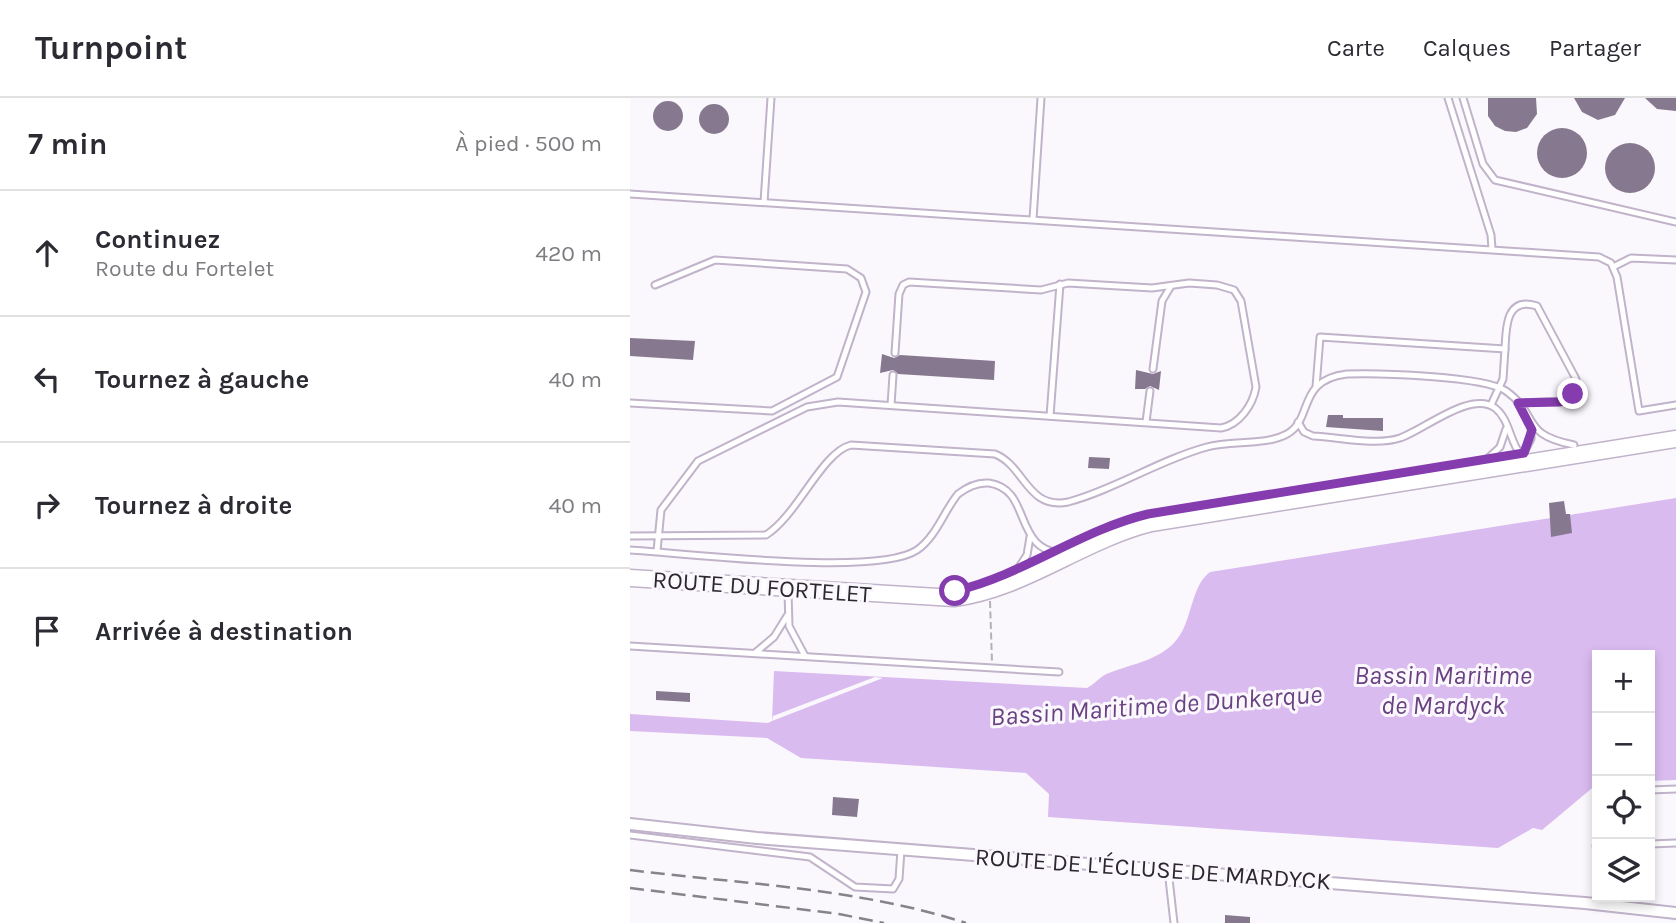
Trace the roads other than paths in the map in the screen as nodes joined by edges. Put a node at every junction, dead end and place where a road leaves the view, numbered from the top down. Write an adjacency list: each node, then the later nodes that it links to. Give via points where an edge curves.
1 (771, 98): 6 (lane)
2 (1041, 98): 7 (lane)
3 (1448, 98): 9 (lane)
4 (1463, 98): 8 (lane, via 1483,164 1495,180)
5 (630, 194): 6 (lane)
6 (764, 202): 7 (lane)
7 (1033, 219): 9 (lane)
8 (1676, 222)
9 (1492, 249): 11 (lane, via 1599,257)
10 (1676, 260): 11 (lane, via 1631,258)
11 (1613, 267): 26 (lane, via 1639,411)
12 (1060, 284): 14 (lane); 16 (lane, via 1041,290 906,283 899,294); 27 (lane)
13 (655, 285): 22 (lane, via 720,259 847,269 861,278 866,292 836,379 778,410)
14 (1171, 286): 17 (lane, via 1162,301); 28 (lane, via 1217,285 1237,293 1256,392 1234,424 1226,427)
15 (1505, 348): 19 (lane, via 1320,337); 20 (lane); 23 (lane, via 1511,311 1522,304 1537,306 1576,379 1574,392 1565,401)
16 (895, 353)
17 (1153, 369)
18 (893, 375): 24 (lane)
19 (1315, 387): 20 (lane, via 1354,374 1479,382); 29 (lane)
20 (1500, 388): 23 (lane); 25 (lane)
21 (1150, 391): 28 (lane)
22 (630, 403)
23 (1518, 403): 30 (lane)
24 (891, 405): 27 (lane); 39 (lane, via 813,404 708,455 689,470 661,510)
25 (1491, 405): 29 (lane, via 1467,405 1393,440 1313,436); 31 (lane)
26 (1676, 405)
27 (1050, 416): 28 (lane)
28 (1146, 422)
29 (1298, 422): 39 (lane, via 1282,436 1207,447 1056,504 1030,491 995,454 850,445 835,453 787,517 766,535)
30 (1530, 422): 34 (lane, via 1542,435); 35 (lane, via 1531,439)
31 (1506, 426): 35 (lane); 36 (lane, via 1500,447)
32 (1676, 429): 34 (main road, ROUTE DU FORTELET)
33 (1676, 439): 35 (main road, ROUTE DU FORTELET)
34 (1574, 445): 35 (main road, ROUTE DU FORTELET)
35 (1522, 458): 36 (main road, ROUTE DU FORTELET); 43 (main road, ROUTE DU FORTELET, via 1151,523)
36 (1486, 460): 42 (main road, ROUTE DU FORTELET, via 1148,514)
37 (1030, 534): 41 (lane, via 1011,494 983,483 958,494 918,550 894,558 847,564); 42 (lane); 44 (lane, via 1028,551)
38 (630, 536): 39 (lane)
39 (657, 536): 41 (lane)
40 (630, 550): 41 (lane)
41 (657, 551)
42 (1052, 552): 43 (lane); 44 (main road, ROUTE DU FORTELET)
43 (1071, 554): 47 (main road, ROUTE DU FORTELET, via 988,590 946,599)
44 (1018, 567): 47 (main road, ROUTE DU FORTELET, via 955,591)
45 (630, 578): 46 (main road, ROUTE DU FORTELET)
46 (788, 589): 47 (main road, ROUTE DU FORTELET); 48 (lane)
47 (893, 596)
48 (787, 616): 50 (lane, via 774,637); 51 (lane)
49 (630, 646): 50 (lane)
50 (755, 653): 51 (lane)
51 (805, 656): 52 (lane)
52 (1059, 672)
53 (1676, 789): 54 (lane)
54 (1655, 790)
55 (630, 824): 59 (street, ROUTE DE L'ÉCLUSE DE MARDYCK)
56 (630, 835): 59 (lane, via 810,857 855,887 887,890 898,882)
57 (1676, 843): 58 (lane)
58 (1655, 844)
59 (901, 849): 60 (street, ROUTE DE L'ÉCLUSE DE MARDYCK)
60 (1168, 870): 61 (street, ROUTE DE L'ÉCLUSE DE MARDYCK); 62 (lane)
61 (1676, 913)
62 (1174, 923)

